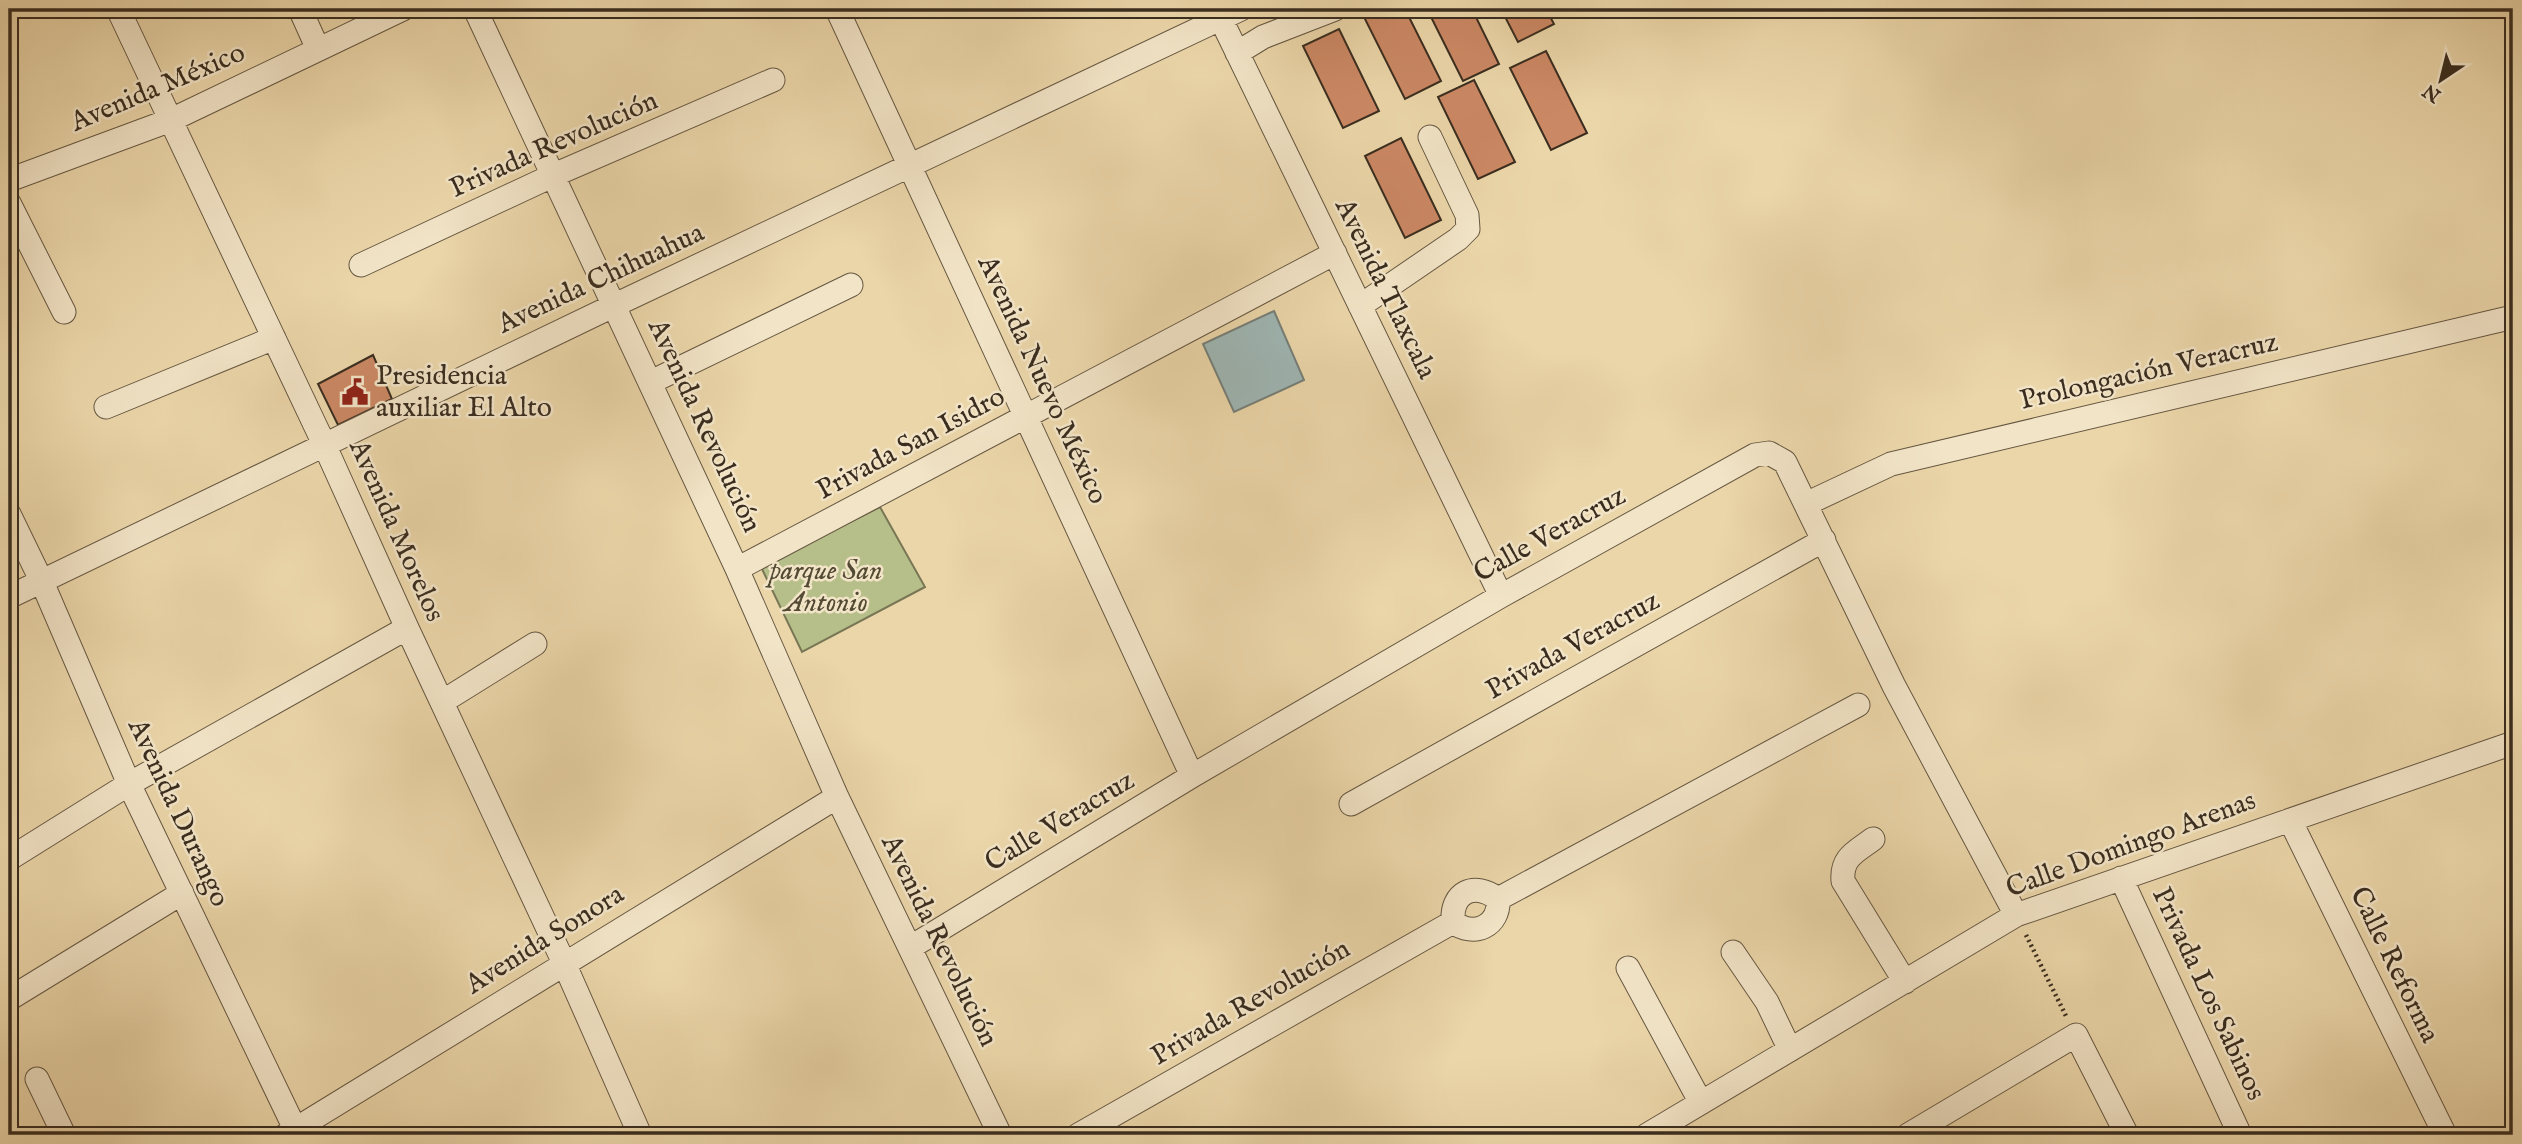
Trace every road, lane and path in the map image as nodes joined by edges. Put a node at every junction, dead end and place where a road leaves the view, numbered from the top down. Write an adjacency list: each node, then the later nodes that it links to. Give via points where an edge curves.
1 (118, 9): 11 (street, Avenida Morelos)
2 (300, 9): 8 (street)
3 (403, 9): 8 (street, Avenida México)
4 (475, 9): 14 (street, Avenida Revolución)
5 (837, 9): 13 (street, Avenida Nuevo México)
6 (1335, 9): 9 (street, via 1263,37)
7 (1226, 12): 9 (street, Avenida Tlaxcala); 13 (street, Avenida Chihuahua)
8 (318, 50): 11 (street, Avenida México)
9 (1237, 53): 17 (street, Avenida Tlaxcala)
10 (773, 80): 14 (street, Privada Revolución)
11 (171, 120): 15 (street, Avenida México); 24 (street, Avenida Morelos)
12 (1430, 137): 21 (street, via 1467,215 1468,229)
13 (910, 165): 20 (street, Avenida Chihuahua); 27 (street, Avenida Nuevo México)
14 (554, 175): 18 (street, Privada Revolución); 20 (street, Avenida Revolución)
15 (9, 180)
16 (9, 203): 22 (street)
17 (1335, 253): 21 (street, Avenida Tlaxcala); 27 (street, Privada San Isidro)
18 (361, 265)
19 (851, 285): 25 (street)
20 (615, 305): 25 (street, Avenida Revolución); 28 (street, Avenida Chihuahua)
21 (1360, 306): 34 (street, Avenida Tlaxcala)
22 (64, 313)
23 (2513, 317): 29 (street, Prolongación Veracruz, via 1891,464)
24 (274, 338): 26 (street); 28 (street, Avenida Morelos)
25 (651, 382): 32 (street, Avenida Revolución)
26 (106, 407)
27 (1027, 416): 32 (street, Privada San Isidro); 41 (street, Avenida Nuevo México)
28 (324, 444): 33 (street, Avenida Chihuahua); 36 (street, Avenida Morelos)
29 (1806, 503): 31 (street, Calle Veracruz); 34 (street, Calle Veracruz, via 1785,462 1769,453 1755,455)
30 (9, 514): 33 (street, Avenida Durango)
31 (1824, 540): 44 (street, Privada Veracruz); 51 (street, Calle Veracruz, via 1894,686)
32 (737, 569): 43 (street, Avenida Revolución)
33 (42, 582): 35 (street, Avenida Chihuahua); 42 (street, Avenida Durango)
34 (1501, 596): 41 (street, Calle Veracruz)
35 (9, 597)
36 (407, 628): 38 (street, Avenida Morelos); 42 (street)
37 (535, 644): 38 (street)
38 (442, 702): 55 (street, Avenida Morelos)
39 (1858, 705): 50 (street)
40 (2513, 743): 45 (street, Calle Domingo Arenas)
41 (1192, 776): 53 (street, Calle Veracruz)
42 (129, 784): 47 (street); 49 (street, Avenida Durango)
43 (837, 797): 53 (street, Avenida Revolución); 55 (street, Avenida Sonora)
44 (1351, 804)
45 (2290, 820): 48 (street, Calle Domingo Arenas); 72 (street, Calle Reforma)
46 (1873, 839): 57 (street, via 1847,859 1843,881)
47 (9, 859)
48 (2121, 878): 51 (street, Calle Domingo Arenas); 71 (street, Privada Los Sabinos)
49 (182, 893): 58 (street); 63 (street, Avenida Durango)
50 (1498, 899): 52 (street, via 1492,922 1483,929 1471,931); 52 (street, via 1489,892 1466,892 1457,900)
51 (2016, 915): 57 (street, Calle Domingo Arenas); 59 (path)
52 (1453, 922): 67 (street, Privada Revolución)
53 (911, 947): 66 (street, Avenida Revolución)
54 (1733, 952): 60 (street, via 1767,1002)
55 (564, 963): 63 (street, Avenida Sonora); 65 (street, Avenida Morelos)
56 (1628, 968): 62 (street)
57 (1905, 982): 60 (street, Calle Domingo Arenas)
58 (9, 999)
59 (2076, 1035): 69 (street); 70 (street)
60 (1790, 1050): 62 (street, Calle Domingo Arenas)
61 (37, 1079): 64 (street)
62 (1701, 1103): 68 (street, Calle Domingo Arenas)
63 (293, 1133)
64 (64, 1135)
65 (640, 1135)
66 (1000, 1135)
67 (1078, 1135)
68 (1647, 1135)
69 (1908, 1135)
70 (2127, 1135)
71 (2240, 1135)
72 (2445, 1135)

